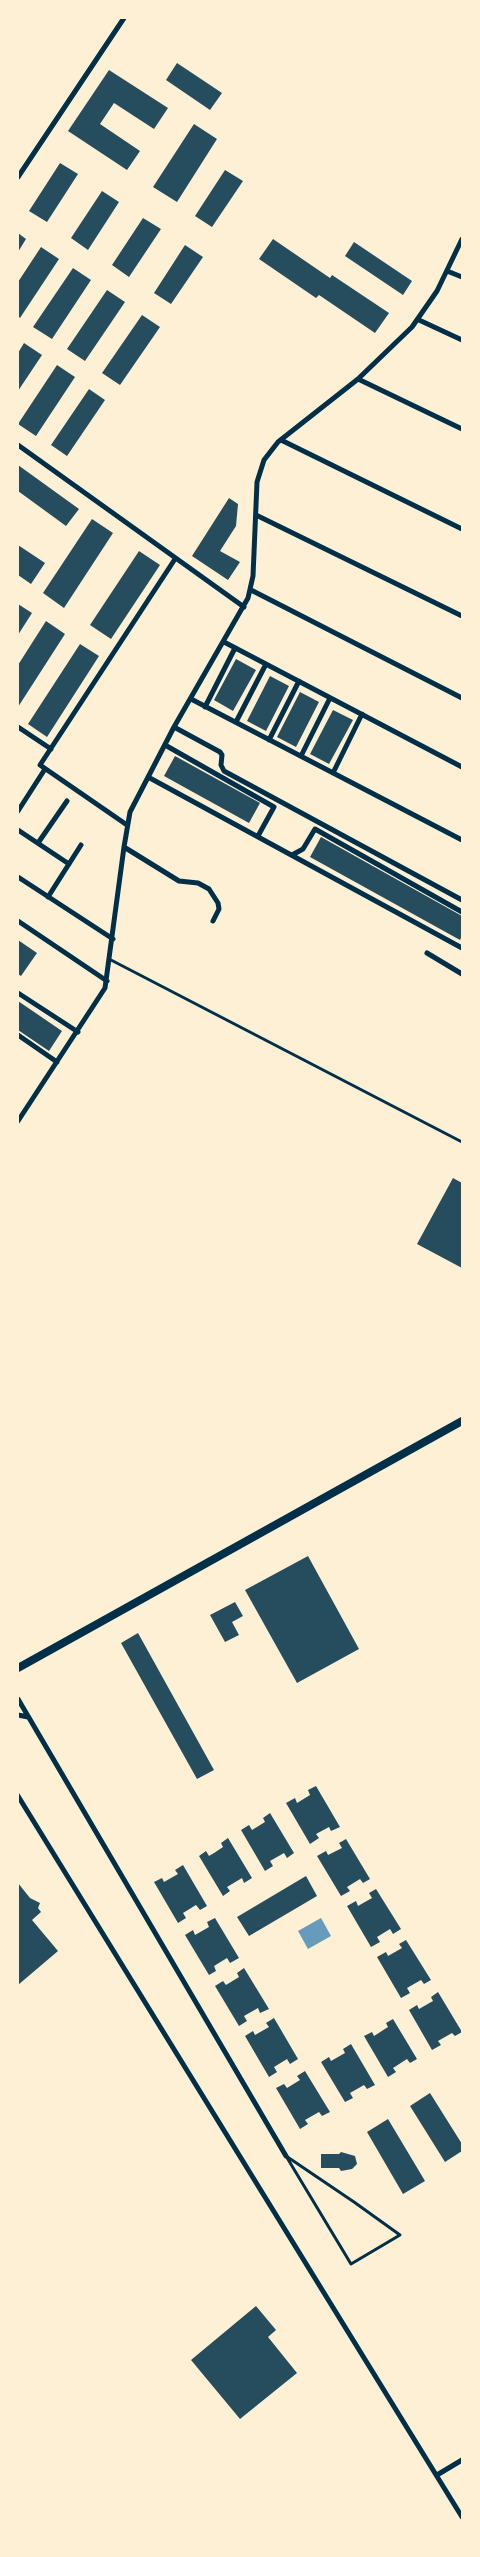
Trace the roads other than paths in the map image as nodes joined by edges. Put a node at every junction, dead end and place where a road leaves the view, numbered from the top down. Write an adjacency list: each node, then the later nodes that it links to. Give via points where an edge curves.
1 (124, 18): 2 (street)
2 (18, 177)
3 (462, 239): 4 (street)
4 (448, 270): 5 (street); 6 (street)
5 (462, 277)
6 (418, 320): 7 (street); 8 (street)
7 (462, 340)
8 (358, 379): 9 (street); 10 (street)
9 (462, 429)
10 (280, 440): 12 (street, via 261,466); 13 (street)
11 (18, 445): 14 (street)
12 (256, 515): 15 (street); 17 (street)
13 (462, 529)
14 (174, 559): 16 (street); 32 (street)
15 (251, 590): 16 (street); 23 (street)
16 (244, 606): 18 (street)
17 (462, 616)
18 (224, 642): 19 (street); 24 (street)
19 (235, 648): 20 (street); 25 (street)
20 (266, 664): 21 (street); 27 (street)
21 (299, 681): 22 (street); 30 (street)
22 (330, 698): 26 (street); 33 (street)
23 (462, 698)
24 (191, 699): 25 (street); 29 (street)
25 (205, 707): 27 (street)
26 (362, 714): 34 (street); 36 (street)
27 (236, 722): 30 (street)
28 (18, 727): 32 (street)
29 (174, 727): 31 (street); 51 (street, via 220,752 224,771)
30 (269, 740): 33 (street)
31 (165, 746): 37 (street); 42 (street, via 274,807)
32 (51, 749): 35 (street, via 40,766)
33 (301, 756): 36 (street)
34 (462, 767)
35 (45, 769): 39 (street); 40 (street)
36 (333, 773): 43 (street)
37 (148, 777): 40 (street); 42 (street)
38 (67, 801): 44 (street)
39 (18, 810)
40 (127, 825): 46 (street)
41 (18, 830): 44 (street)
42 (258, 836): 47 (street)
43 (462, 840)
44 (38, 844): 48 (street)
45 (80, 845): 48 (street)
46 (124, 847): 53 (street, via 179,880 198,883 209,889 219,908); 55 (street)
47 (292, 854): 52 (street, via 303,849 315,829); 56 (street)
48 (69, 864): 50 (street)
49 (18, 878): 50 (street)
50 (48, 897): 55 (street)
51 (462, 900)
52 (462, 912)
53 (213, 921)
54 (18, 922): 60 (street)
55 (113, 939): 58 (street)
56 (462, 948)
57 (427, 953): 59 (street)
58 (111, 960): 60 (street); 66 (lane)
59 (462, 974)
60 (107, 981): 62 (street, via 102,996)
61 (18, 993): 62 (street)
62 (78, 1032): 64 (street)
63 (18, 1037): 64 (street)
64 (57, 1062): 65 (street)
65 (18, 1121)
66 (462, 1142)
67 (462, 1421): 68 (main road)
68 (18, 1668)
69 (18, 1699): 72 (street)
70 (18, 1710): 72 (street)
71 (18, 1715): 72 (street)
72 (28, 1717): 74 (street)
73 (18, 1796): 76 (street)
74 (286, 2156): 74 (lane, via 351,2264 400,2235 354,2202)
75 (462, 2460): 76 (street)
76 (437, 2475): 77 (street)
77 (462, 2517)

